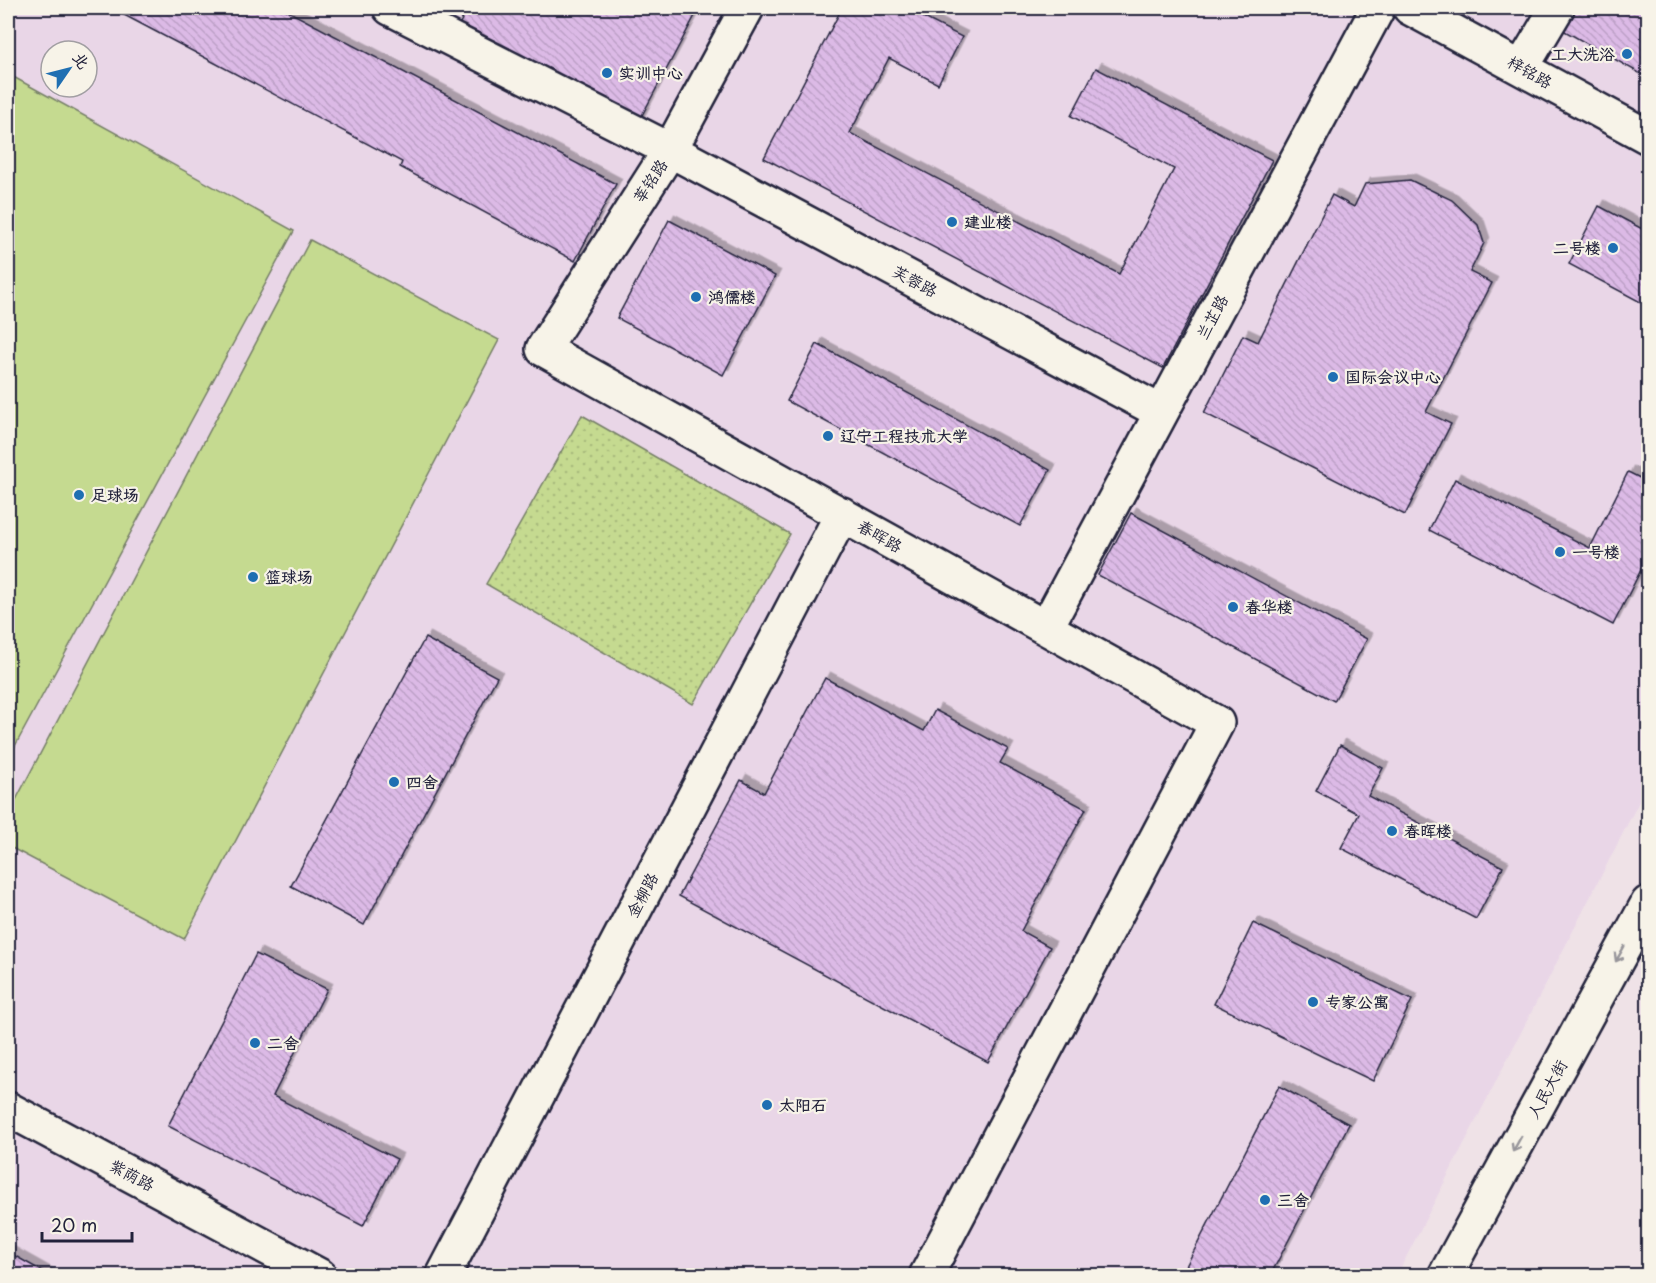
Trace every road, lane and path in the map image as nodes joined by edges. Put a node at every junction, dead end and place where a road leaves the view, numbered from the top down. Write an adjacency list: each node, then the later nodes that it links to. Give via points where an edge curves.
1 (390, 8): 8 (main road, 芙蓉路)
2 (747, 8): 8 (main road, 莘铭路)
3 (1378, 8): 10 (main road, 兰芷路)
4 (1410, 8): 6 (main road, 梓铭路)
5 (1557, 8): 6 (main road)
6 (1522, 67): 7 (main road, 梓铭路)
7 (1648, 136)
8 (670, 150): 9 (main road, 莘铭路); 10 (main road, 芙蓉路)
9 (543, 349): 11 (main road, 春晖路)
10 (1161, 412): 12 (main road, 兰芷路)
11 (842, 514): 12 (main road, 春晖路); 16 (main road, 金柳路)
12 (1046, 628): 17 (main road, 春晖路, via 1217,723)
13 (1648, 903): 18 (main road, 人民大街, one-way to 18)
14 (8, 1109): 15 (main road, 紫荫路)
15 (320, 1275)
16 (443, 1275)
17 (926, 1275)
18 (1445, 1275)

